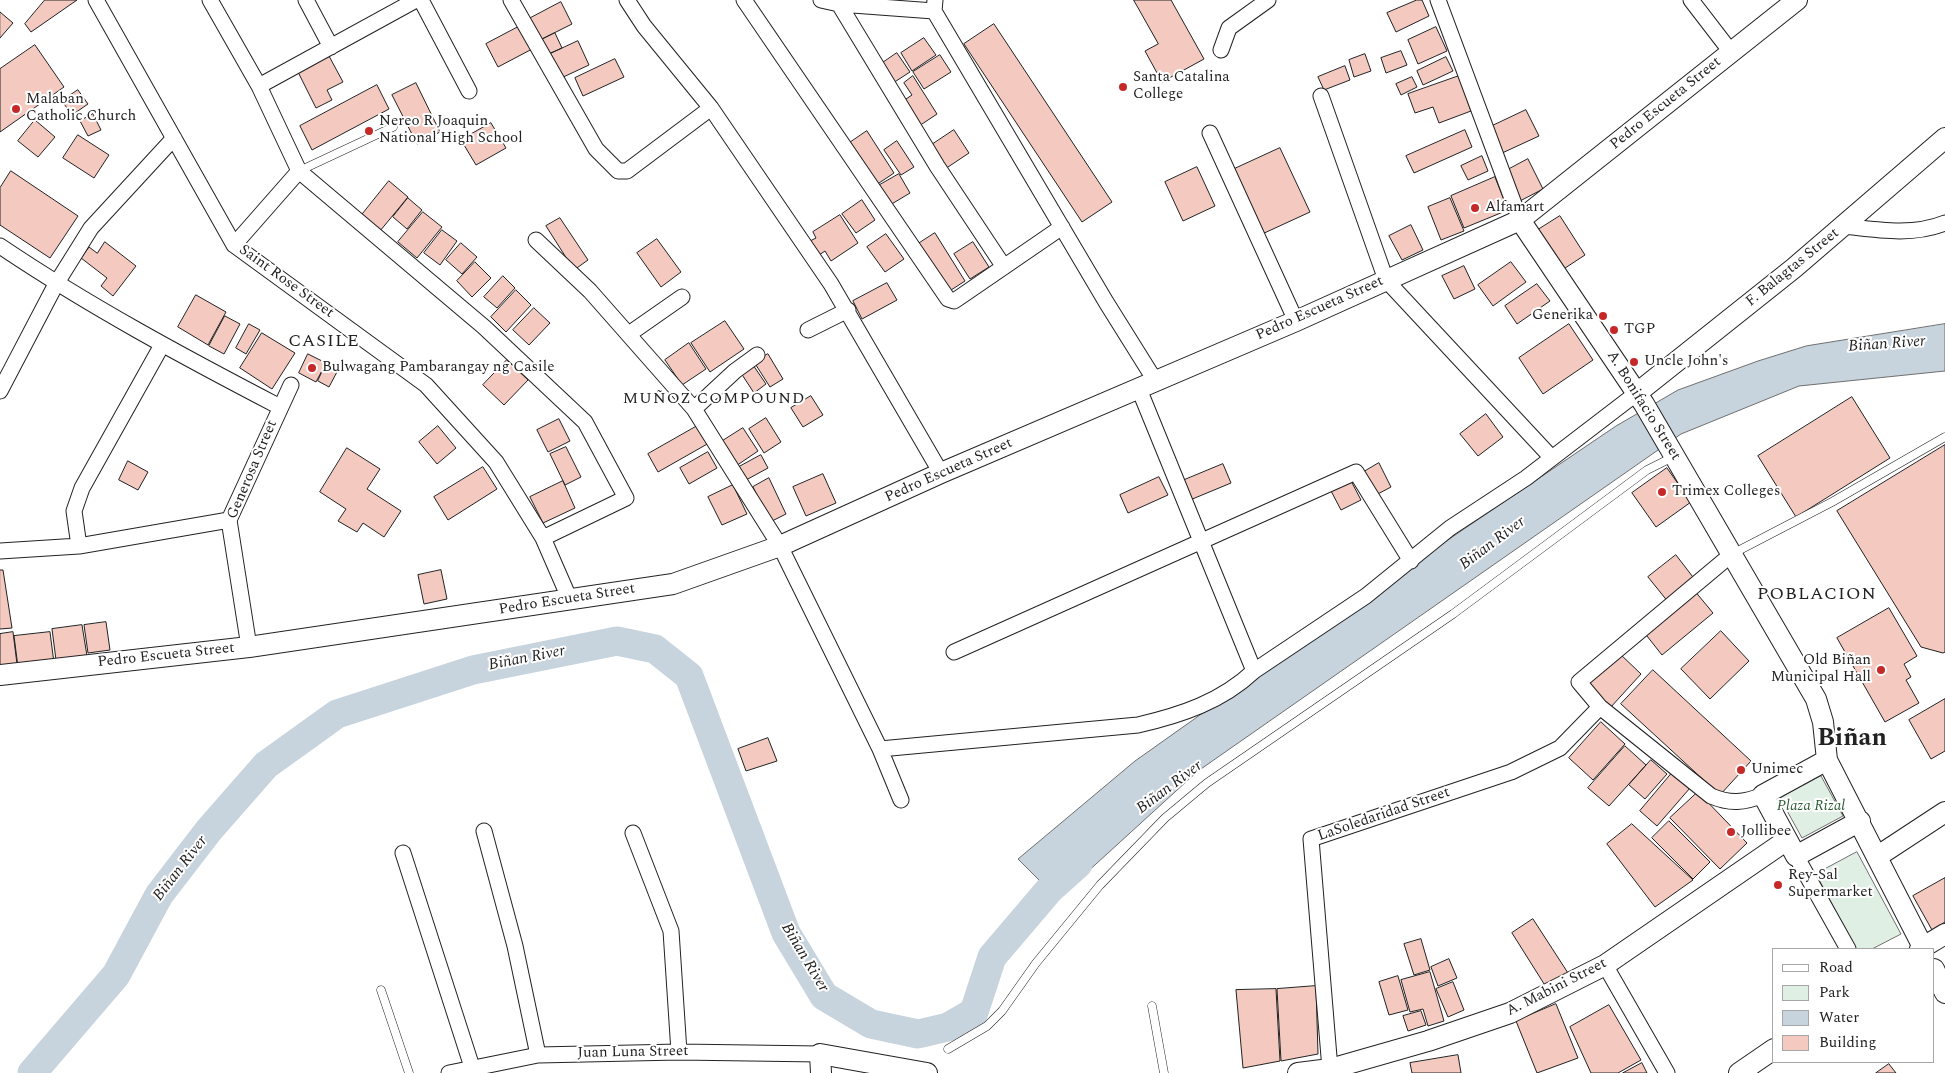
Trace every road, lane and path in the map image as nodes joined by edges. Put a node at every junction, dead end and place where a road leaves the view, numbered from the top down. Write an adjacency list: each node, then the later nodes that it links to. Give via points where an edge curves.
1 (96, 0): 25 (street, Saint Rose Street)
2 (210, 0): 19 (street)
3 (306, 0): 16 (street)
4 (416, 0): 16 (street)
5 (421, 0): 20 (street)
6 (511, 0): 22 (street, via 596,149 618,171 626,171)
7 (627, 0): 22 (street, via 644,26)
8 (744, 0): 35 (street, via 948,300 954,300)
9 (821, 0): 14 (street)
10 (1268, 0): 17 (street, via 1228,28)
11 (1438, 0): 28 (street)
12 (1691, 0): 18 (street)
13 (1796, 0): 18 (street, Pedro Escueta Street)
14 (839, 4): 15 (street); 35 (street)
15 (934, 5): 31 (street)
16 (330, 47): 19 (street)
17 (1221, 50)
18 (1731, 52): 28 (street, Pedro Escueta Street)
19 (259, 86): 27 (street)
20 (469, 91)
21 (1321, 96): 36 (street)
22 (711, 108): 39 (street)
23 (393, 127): 27 (lane)
24 (1210, 133): 40 (street)
25 (174, 138): 33 (street, Saint Rose Street); 37 (street, via 91,228)
26 (1945, 138): 30 (street, F. Balagtas Street)
27 (299, 171): 33 (street); 56 (street, via 484,327 585,422 626,498)
28 (1520, 220): 36 (street, Pedro Escueta Street); 48 (street, A. Bonifacio Street)
29 (1945, 223): 30 (street, via 1892,232)
30 (1844, 226): 48 (street, F. Balagtas Street)
31 (1062, 227): 35 (street); 46 (street)
32 (536, 240): 42 (street, via 590,291)
33 (234, 244): 56 (street, Saint Rose Street, via 426,385 496,462)
34 (0, 246): 37 (street)
35 (1004, 267)
36 (1386, 280): 40 (street, Pedro Escueta Street); 53 (street)
37 (56, 284): 43 (street); 47 (street)
38 (682, 297): 42 (street)
39 (848, 310): 41 (street); 54 (street)
40 (1296, 321): 46 (street, Pedro Escueta Street)
41 (808, 330)
42 (629, 334): 50 (street)
43 (162, 344): 49 (street); 58 (street, via 82,488 74,511)
44 (757, 356): 50 (street, via 735,371)
45 (291, 385): 49 (street, Generosa Street)
46 (1148, 385): 54 (street, Pedro Escueta Street); 57 (street)
47 (0, 390)
48 (1641, 399): 52 (street, A. Bonifacio Street); 53 (street)
49 (280, 407): 55 (street, Generosa Street)
50 (694, 409): 59 (street)
51 (1945, 437): 61 (lane, via 1832,502)
52 (1673, 453): 61 (street, A. Bonifacio Street); 89 (lane, via 1445,619 1207,783 1165,818 1100,885 1041,956 1002,1011 987,1026)
53 (1552, 457): 62 (street, via 1450,528)
54 (941, 473): 59 (street, Pedro Escueta Street)
55 (229, 520): 58 (street); 64 (street, Generosa Street)
56 (543, 538): 63 (street, Saint Rose Street)
57 (1201, 542): 62 (street, via 1356,472); 65 (street); 66 (street)
58 (79, 546): 60 (street)
59 (780, 546): 63 (street, Pedro Escueta Street, via 673,584); 69 (street)
60 (0, 552)
61 (1732, 554): 68 (street, via 1579,682); 70 (street, A. Bonifacio Street, via 1816,699 1823,722)
62 (1411, 561): 66 (street, via 1366,596)
63 (570, 600): 64 (street, Pedro Escueta Street)
64 (249, 647): 67 (street, Pedro Escueta Street)
65 (954, 652)
66 (1254, 671): 69 (street, via 1240,684 1198,708 1138,725)
67 (0, 675)
68 (1600, 707): 71 (street, via 1711,796 1736,803); 95 (street, LaSoledaridad Street, via 1560,748 1511,772 1311,839)
69 (880, 749): 72 (street)
70 (1827, 760): 71 (street); 74 (street)
71 (1763, 795): 77 (street)
72 (900, 800)
73 (1945, 812): 79 (street)
74 (1860, 821): 77 (street, A. Mabini Street); 79 (street)
75 (484, 831): 92 (street, via 515,946)
76 (633, 833): 91 (street, via 671,931)
77 (1791, 848): 81 (street); 84 (street, A. Mabini Street)
78 (404, 853): 94 (street)
79 (1878, 856): 82 (street)
80 (1945, 934): 83 (street)
81 (1847, 948)
82 (1923, 948)
83 (1924, 948)
84 (1605, 965): 95 (street, A. Mabini Street, via 1510,1013); 101 (street)
85 (1935, 971): 87 (street)
86 (381, 990): 96 (lane)
87 (1945, 993)
88 (1152, 1006): 99 (lane)
89 (948, 1049)
90 (1772, 1050): 102 (street)
91 (679, 1052): 92 (street, Juan Luna Street); 93 (street, Juan Luna Street)
92 (538, 1055): 94 (street, Juan Luna Street)
93 (820, 1064): 98 (street)
94 (472, 1067): 97 (street, Juan Luna Street)
95 (1330, 1069): 100 (street, A. Mabini Street)
96 (409, 1073)
97 (449, 1073)
98 (927, 1073)
99 (1164, 1073)
100 (1298, 1073)
101 (1667, 1073)
102 (1739, 1073)

